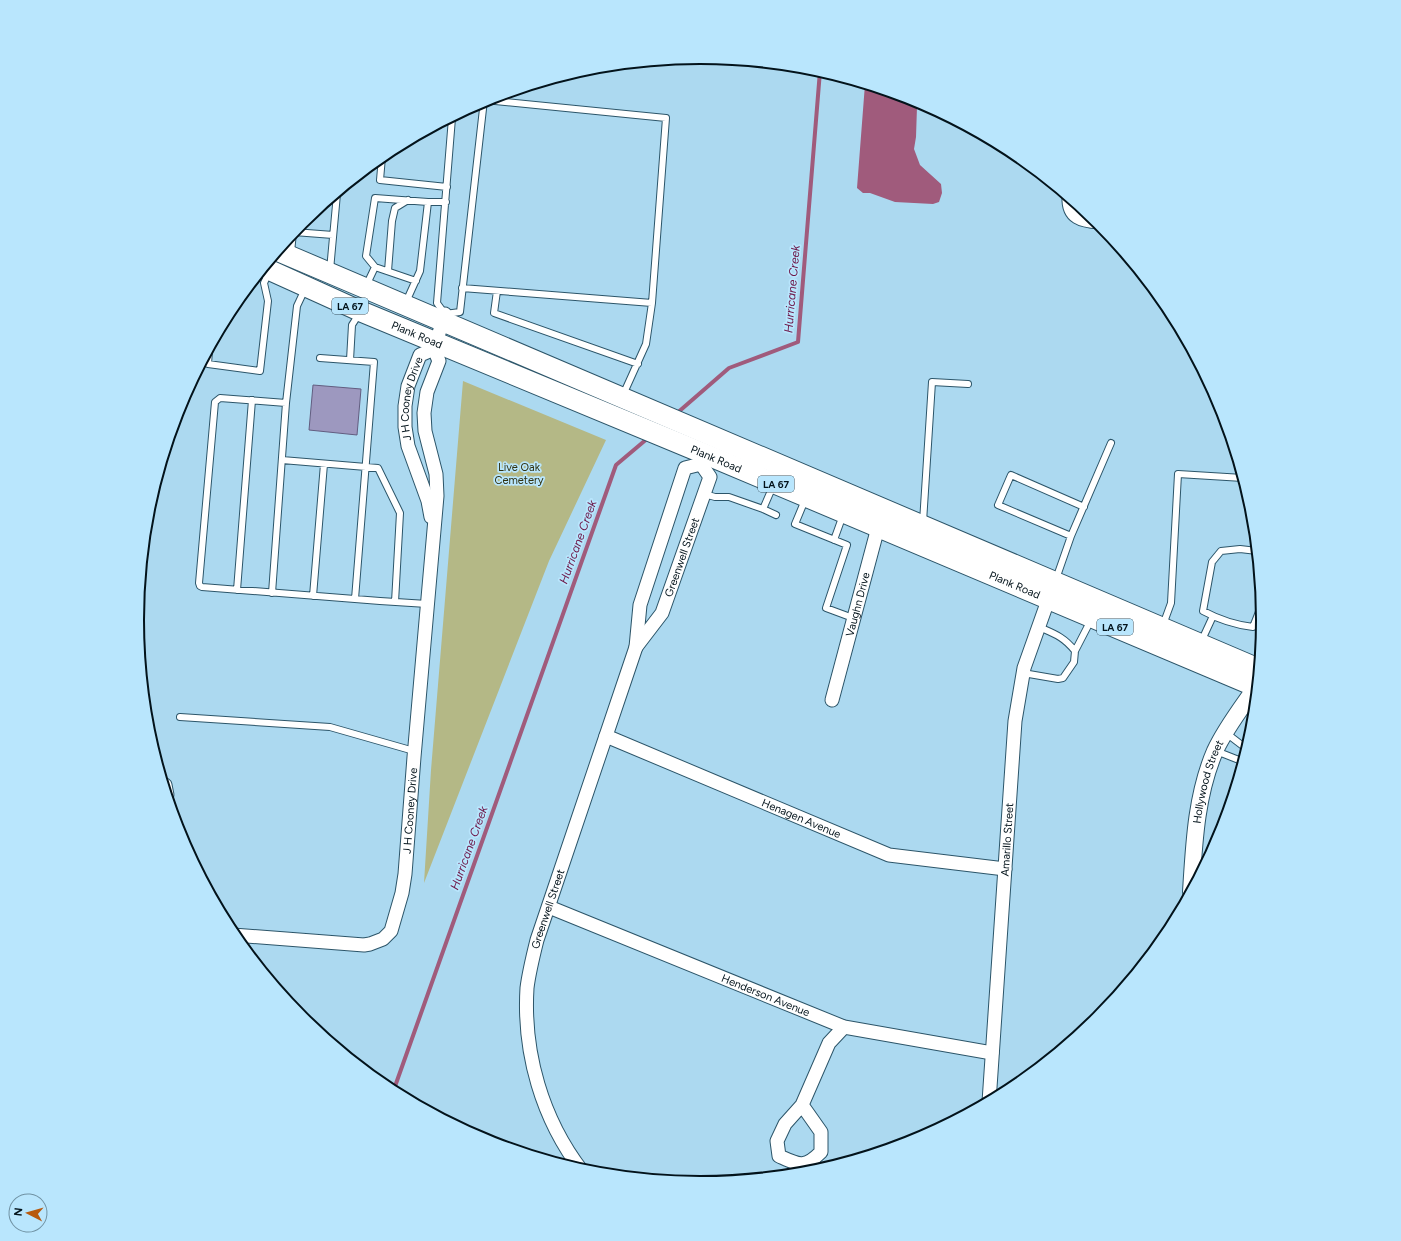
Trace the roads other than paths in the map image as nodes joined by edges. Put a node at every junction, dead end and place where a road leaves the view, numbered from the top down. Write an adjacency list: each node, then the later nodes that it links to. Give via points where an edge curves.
1 (501, 102): 25 (lane, via 666,118)
2 (484, 108): 23 (lane)
3 (452, 122): 5 (lane)
4 (381, 165): 5 (lane, via 380,180)
5 (447, 187): 9 (lane)
6 (336, 200): 13 (lane)
7 (408, 200): 8 (lane); 15 (lane, via 375,198 366,256); 17 (lane, via 395,208)
8 (428, 202): 9 (lane); 20 (lane, via 420,271)
9 (446, 202): 28 (lane, via 437,303)
10 (1069, 204): 11 (street, via 1072,213)
11 (1089, 222)
12 (302, 233): 13 (lane)
13 (333, 235): 19 (lane)
14 (284, 254): 19 (main road, Plank Road / LA 67)
15 (375, 267): 17 (lane); 22 (lane)
16 (269, 270): 21 (main road, Plank Road / LA 67)
17 (388, 271): 20 (lane)
18 (266, 273): 32 (lane, via 264,283 268,301 260,371 208,364)
19 (330, 273): 22 (main road, Plank Road / LA 67)
20 (416, 281): 26 (lane)
21 (306, 286): 27 (main road, Plank Road / LA 67); 37 (lane, via 297,306)
22 (365, 288): 26 (main road, Plank Road / LA 67)
23 (462, 288): 24 (lane); 28 (lane, via 460,312)
24 (497, 291): 25 (lane); 33 (lane, via 494,313)
25 (652, 302): 33 (lane, via 646,344)
26 (404, 305): 28 (main road, Plank Road / LA 67)
27 (360, 311): 29 (main road, Plank Road / LA 67); 31 (lane, via 352,325)
28 (444, 318): 29 (street, J H Cooney Drive); 36 (main road, Plank Road / LA 67)
29 (435, 346): 40 (main road, Plank Road / LA 67, via 674,441); 53 (street, J H Cooney Drive, via 439,362 427,392 424,413 425,431 436,481); 53 (street, J H Cooney Drive, via 420,355 408,386 404,416 408,446 428,501)
30 (320, 358): 31 (lane)
31 (350, 360): 43 (lane, via 374,362)
32 (208, 361)
33 (638, 364): 36 (lane)
34 (968, 384): 54 (lane, via 932,382)
35 (252, 400): 37 (lane); 58 (lane); 58 (lane, via 220,398 215,402 199,583 202,587)
36 (629, 401): 38 (main road, Plank Road / LA 67)
37 (286, 403): 41 (lane)
38 (712, 435): 40 (street); 52 (main road, Plank Road / LA 67)
39 (1111, 443): 48 (lane)
40 (703, 459): 45 (main road, Plank Road / LA 67); 46 (street, Greenwell Street, via 710,477); 72 (street, Greenwell Street, via 685,468 640,604)
41 (282, 460): 42 (lane); 60 (lane)
42 (324, 464): 43 (lane); 61 (lane)
43 (366, 467): 62 (lane); 63 (lane, via 378,468 400,513)
44 (1238, 478): 70 (lane, via 1178,474 1171,603)
45 (774, 483): 47 (main road, Plank Road / LA 67); 49 (lane)
46 (704, 494): 49 (lane, via 729,497); 72 (street, Greenwell Street, via 662,612)
47 (806, 496): 50 (main road, Plank Road / LA 67); 56 (lane, via 795,524)
48 (1084, 507): 55 (lane); 55 (lane, via 1011,475 998,505)
49 (763, 509): 51 (lane)
50 (844, 512): 52 (main road, Plank Road / LA 67); 56 (lane)
51 (776, 515)
52 (880, 518): 54 (main road, Plank Road / LA 67); 59 (main road, Plank Road / LA 67); 67 (street, Vaughn Drive)
53 (433, 526): 64 (street, J H Cooney Drive)
54 (923, 526): 59 (main road, Plank Road / LA 67)
55 (1071, 536): 59 (lane)
56 (834, 540): 67 (lane, via 847,545 826,608)
57 (1252, 550): 65 (lane, via 1221,551 1212,562 1203,611)
58 (237, 590): 60 (lane)
59 (1052, 591): 66 (main road, Plank Road / LA 67); 69 (street, Amarillo Street); 70 (main road, Plank Road / LA 67)
60 (272, 593): 61 (lane)
61 (313, 596): 62 (lane)
62 (355, 599): 63 (lane)
63 (395, 602): 64 (lane)
64 (427, 604): 83 (street, J H Cooney Drive)
65 (1213, 616): 68 (lane, via 1253,628); 71 (lane)
66 (1092, 617): 73 (lane); 76 (main road, Plank Road / LA 67)
67 (853, 618): 78 (street, Vaughn Drive)
68 (1257, 618)
69 (1039, 627): 73 (lane, via 1062,637); 74 (street, Amarillo Street)
70 (1162, 628): 71 (main road, Plank Road / LA 67)
71 (1200, 645): 75 (main road, Plank Road / LA 67)
72 (636, 647): 81 (street, Greenwell Street)
73 (1075, 651): 74 (lane, via 1074,662 1063,678)
74 (1023, 673): 86 (street, Amarillo Street, via 1015,721)
75 (1254, 679)
76 (1253, 680)
77 (1252, 691): 80 (street, Hollywood Street)
78 (832, 700)
79 (180, 717): 83 (lane, via 330,727)
80 (1225, 733): 82 (lane); 84 (street, Hollywood Street)
81 (606, 736): 86 (street, Henagen Avenue, via 889,855); 88 (street, Greenwell Street)
82 (1242, 746)
83 (414, 751): 89 (street, J H Cooney Drive, via 403,887 394,923 387,936 364,945)
84 (1216, 751): 85 (lane); 87 (street, Hollywood Street, via 1205,780 1198,814)
85 (1239, 760)
86 (1005, 869): 91 (street, Amarillo Street)
87 (1193, 880)
88 (549, 907): 90 (street, Henderson Avenue); 94 (street, Greenwell Street, via 537,940 529,974 529,1035 535,1075 548,1113)
89 (242, 936)
90 (844, 1027): 91 (street, Henderson Avenue); 93 (street, via 829,1043)
91 (992, 1053): 92 (street, Amarillo Street)
92 (989, 1096)
93 (802, 1105)
94 (577, 1163)

